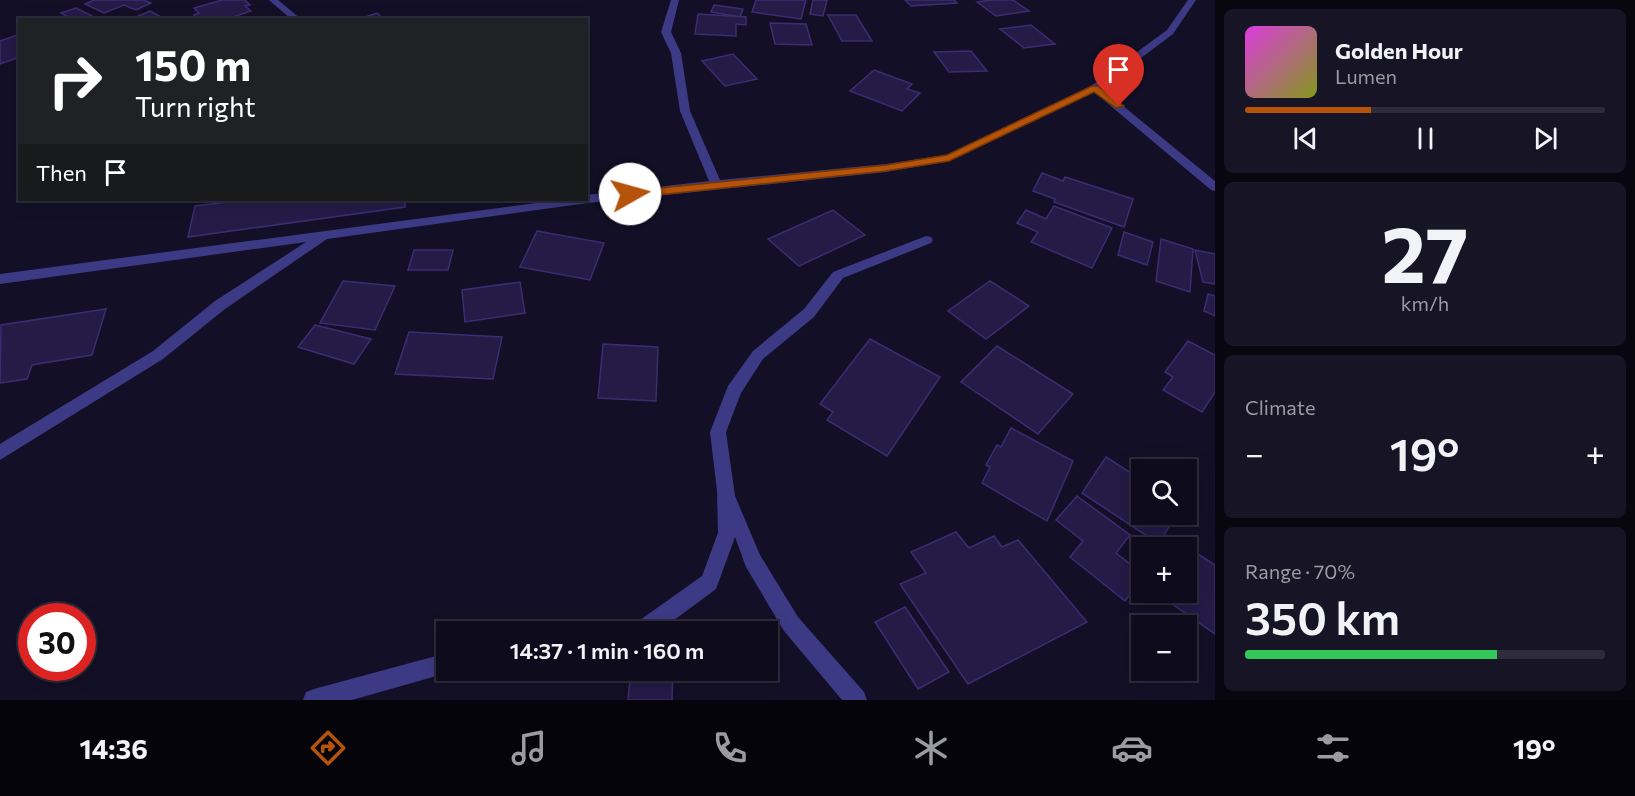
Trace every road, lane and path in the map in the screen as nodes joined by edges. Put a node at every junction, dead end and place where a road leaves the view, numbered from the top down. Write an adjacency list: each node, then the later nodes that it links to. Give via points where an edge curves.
1 (273, 0): 4 (street)
2 (675, 0): 6 (street, via 666,32 676,53 685,111)
3 (1192, 0): 5 (street, via 1170,32)
4 (296, 18)
5 (1095, 88): 6 (street, via 949,158); 7 (street)
6 (716, 184): 8 (street)
7 (1215, 187)
8 (588, 199)
9 (545, 202): 10 (street)
10 (327, 234): 12 (street); 13 (street, via 220,305 158,355)
11 (926, 240): 14 (street, via 838,275 809,313 758,355 734,391 718,432)
12 (0, 279)
13 (0, 453)
14 (726, 491): 15 (street, via 727,532 709,582); 18 (street, via 753,561 791,624)
15 (657, 621)
16 (436, 666): 17 (street)
17 (314, 700)
18 (856, 700)

